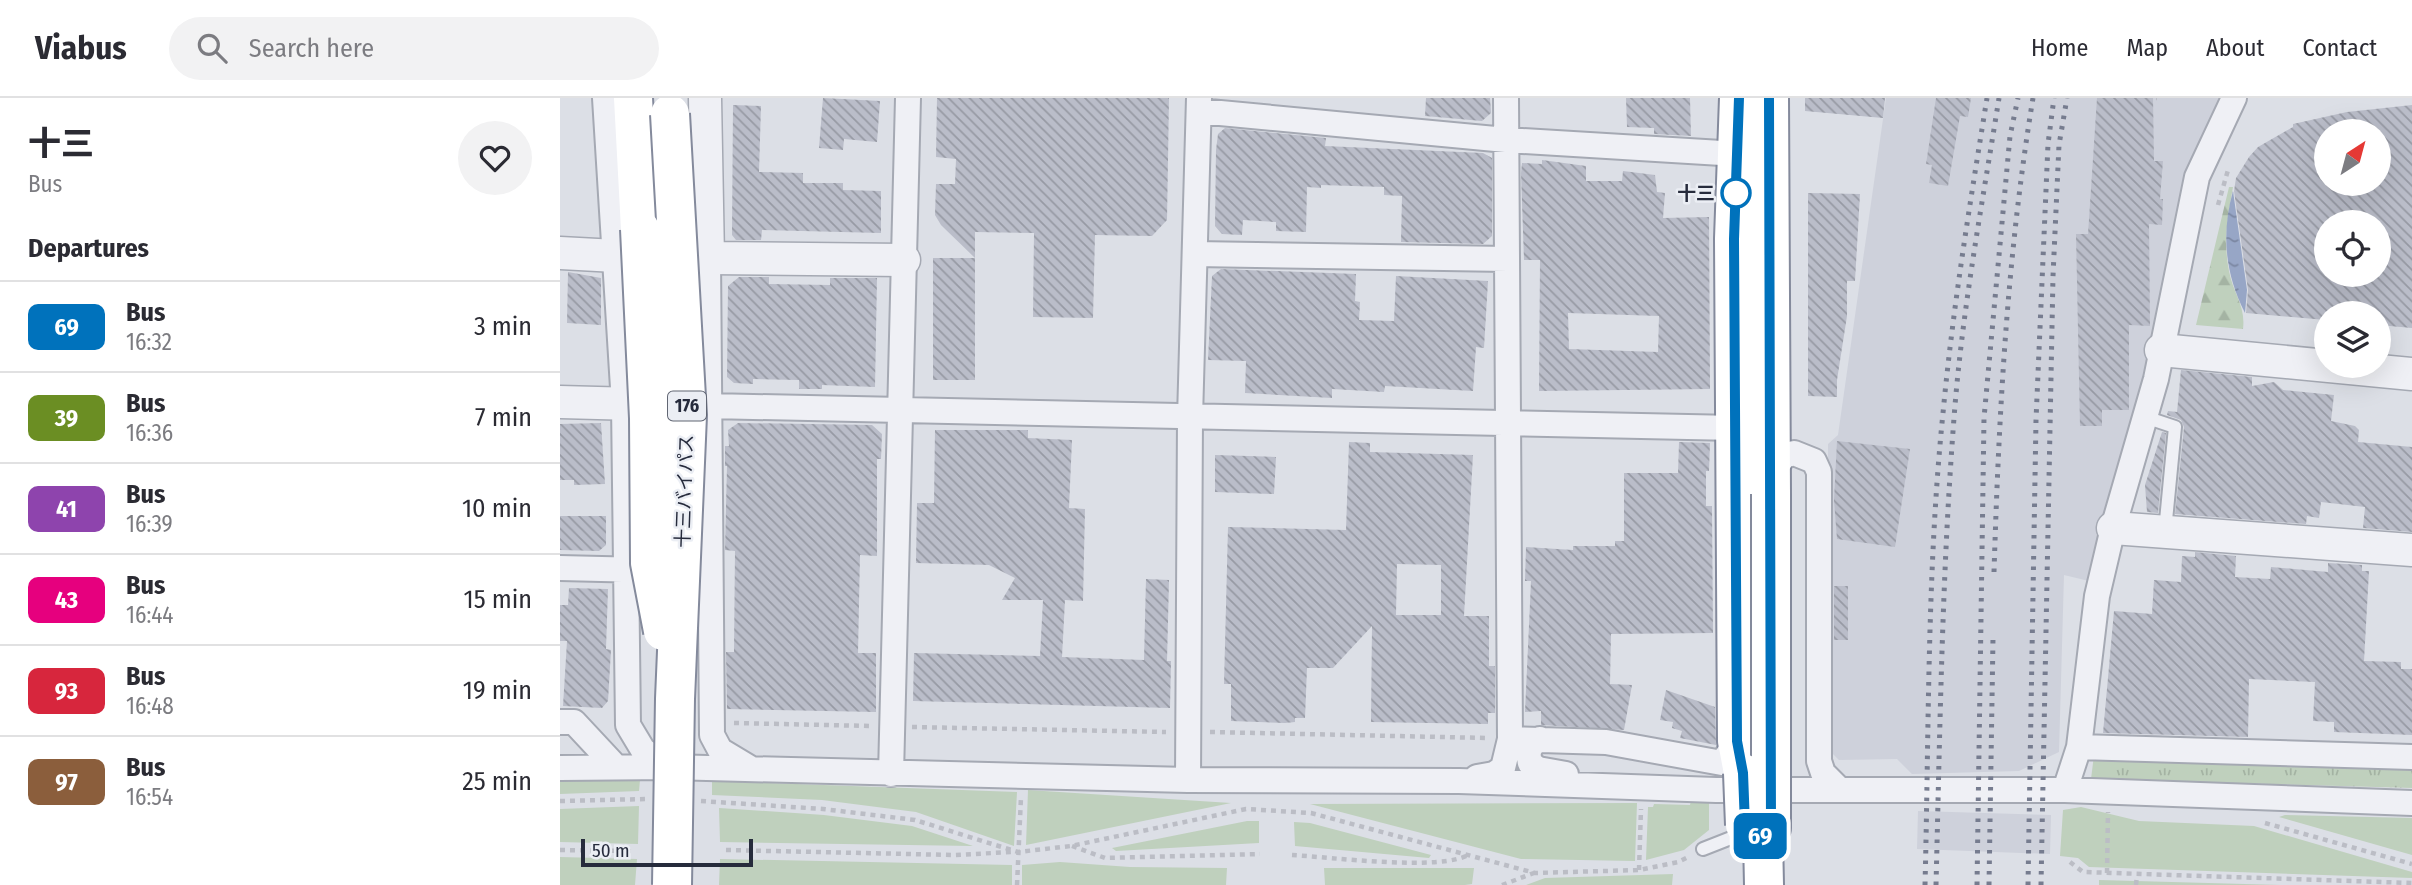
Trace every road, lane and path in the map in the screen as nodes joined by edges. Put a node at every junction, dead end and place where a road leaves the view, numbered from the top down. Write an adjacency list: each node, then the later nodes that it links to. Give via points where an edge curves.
1 (605, 98): 15 (street)
2 (633, 98): 15 (highway, 176)
3 (705, 98): 18 (street)
4 (908, 98): 20 (street)
5 (1506, 98): 11 (street)
6 (1739, 98): 12 (highway)
7 (1769, 98): 33 (highway)
8 (2234, 98): 21 (street, via 2197,177)
9 (669, 103): 40 (highway, 十三バイパス / 176, bridge, via 687,415)
10 (1199, 104): 11 (street); 17 (street)
11 (1506, 140): 12 (street); 19 (street)
12 (1738, 154): 32 (highway)
13 (2230, 167): 14 (path)
14 (2216, 211)
15 (628, 243): 16 (street); 26 (highway, 176, bridge)
16 (560, 253)
17 (1195, 254): 19 (street); 30 (street)
18 (708, 258): 20 (street); 27 (street)
19 (1507, 258): 31 (street)
20 (904, 260): 28 (street)
21 (2161, 351): 22 (street); 29 (street)
22 (2314, 364)
23 (2391, 372): 24 (street)
24 (2412, 374)
25 (560, 402): 26 (street)
26 (636, 404): 27 (street); 38 (street); 40 (highway, 176, bridge, via 650,563)
27 (710, 406): 28 (street); 39 (street)
28 (900, 410): 30 (street); 43 (street)
29 (2145, 417): 34 (street); 35 (lane, via 2175,427)
30 (1191, 418): 31 (street); 44 (street)
31 (1508, 425): 32 (street); 45 (street)
32 (1735, 428): 48 (highway)
33 (1771, 484): 59 (street, via 1784,456 1794,453 1814,461 1819,472 1819,761 1823,773); 69 (highway, bridge)
34 (2113, 528): 35 (street); 47 (street, via 2097,596)
35 (2165, 531): 36 (street)
36 (2412, 550)
37 (560, 568): 38 (street)
38 (627, 570): 39 (street); 51 (street, via 628,725 643,750)
39 (711, 572): 42 (street)
40 (675, 699): 84 (highway, 十三バイパス / 176, bridge)
41 (567, 722): 50 (street)
42 (712, 723): 43 (path); 53 (street, via 720,750)
43 (892, 726): 44 (path); 54 (street)
44 (1189, 732): 45 (path); 56 (street)
45 (1510, 739): 46 (street); 57 (street, via 1503,768)
46 (1540, 739): 48 (street, via 1606,742 1722,763 1730,756); 58 (street, via 1527,753 1538,769)
47 (2079, 747): 49 (street); 60 (street)
48 (1740, 757): 69 (highway, bridge)
49 (2412, 757)
50 (616, 767): 51 (street); 52 (street)
51 (669, 767): 53 (street)
52 (560, 768)
53 (754, 769): 54 (street)
54 (891, 774): 55 (street)
55 (1022, 775): 56 (street); 73 (path)
56 (1188, 780): 57 (street)
57 (1459, 781): 58 (street)
58 (1642, 788): 59 (street); 79 (path)
59 (1839, 789): 60 (street)
60 (2065, 790): 64 (street)
61 (651, 799): 63 (path)
62 (692, 800): 73 (path, via 915,820)
63 (560, 801)
64 (2412, 803)
65 (2108, 811): 81 (path)
66 (2255, 820): 78 (path)
67 (1071, 846): 73 (path); 74 (path, via 1105,858); 75 (path, via 1247,809 1311,813)
68 (1703, 849): 69 (lane, via 1731,838); 79 (path, via 1678,862)
69 (1762, 849)
70 (560, 850): 71 (path)
71 (631, 850)
72 (726, 850): 73 (path)
73 (1018, 852): 85 (path)
74 (1260, 854)
75 (1470, 854): 76 (path, via 1460,860 1435,862); 80 (path)
76 (1292, 855)
77 (2070, 862): 81 (path, via 2083,872)
78 (2412, 864)
79 (1639, 870): 80 (path)
80 (1535, 873): 86 (path)
81 (2107, 873): 82 (path)
82 (2137, 875): 83 (path); 87 (path)
83 (2412, 883)
84 (672, 885)
85 (1017, 885)
86 (1502, 885)
87 (2136, 885)

